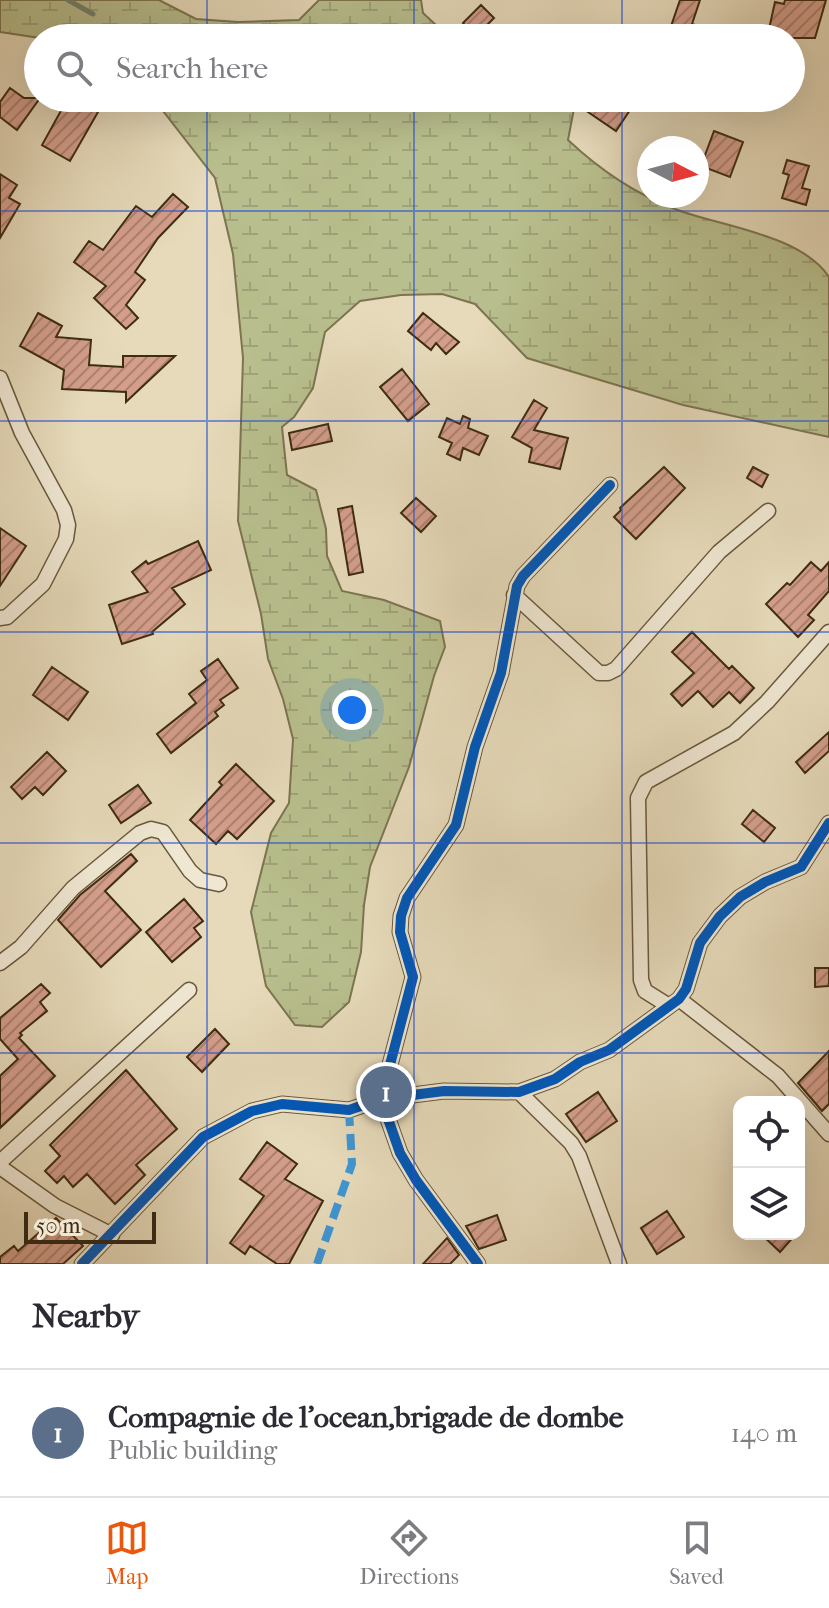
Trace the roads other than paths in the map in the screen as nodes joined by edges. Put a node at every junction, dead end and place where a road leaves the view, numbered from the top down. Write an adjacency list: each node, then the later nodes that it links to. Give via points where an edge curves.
1 (0, 378): 5 (street, via 68,525 43,584)
2 (610, 485): 4 (street, via 523,576)
3 (768, 511): 4 (street, via 719,552 608,673 599,673)
4 (514, 595): 13 (street, via 501,673 456,825 407,898 401,916 400,932 413,977)
5 (0, 618)
6 (829, 632): 11 (street, via 734,733 646,782 638,798 641,980 645,991)
7 (829, 823): 11 (street, via 801,867 740,897 720,916 700,943 686,989)
8 (219, 884): 9 (street, via 200,880 163,832 151,829 73,888)
9 (0, 963)
10 (189, 990): 15 (street)
11 (674, 1003): 12 (street, via 609,1050); 14 (street, via 778,1076)
12 (519, 1092): 13 (street, via 444,1091); 19 (street, via 579,1156)
13 (381, 1099): 16 (street, via 349,1110 282,1104 252,1111 203,1137); 18 (street, via 400,1153)
14 (829, 1134)
15 (0, 1165): 16 (street, via 55,1206)
16 (112, 1235): 17 (street)
17 (82, 1264)
18 (478, 1264)
19 (619, 1264)

